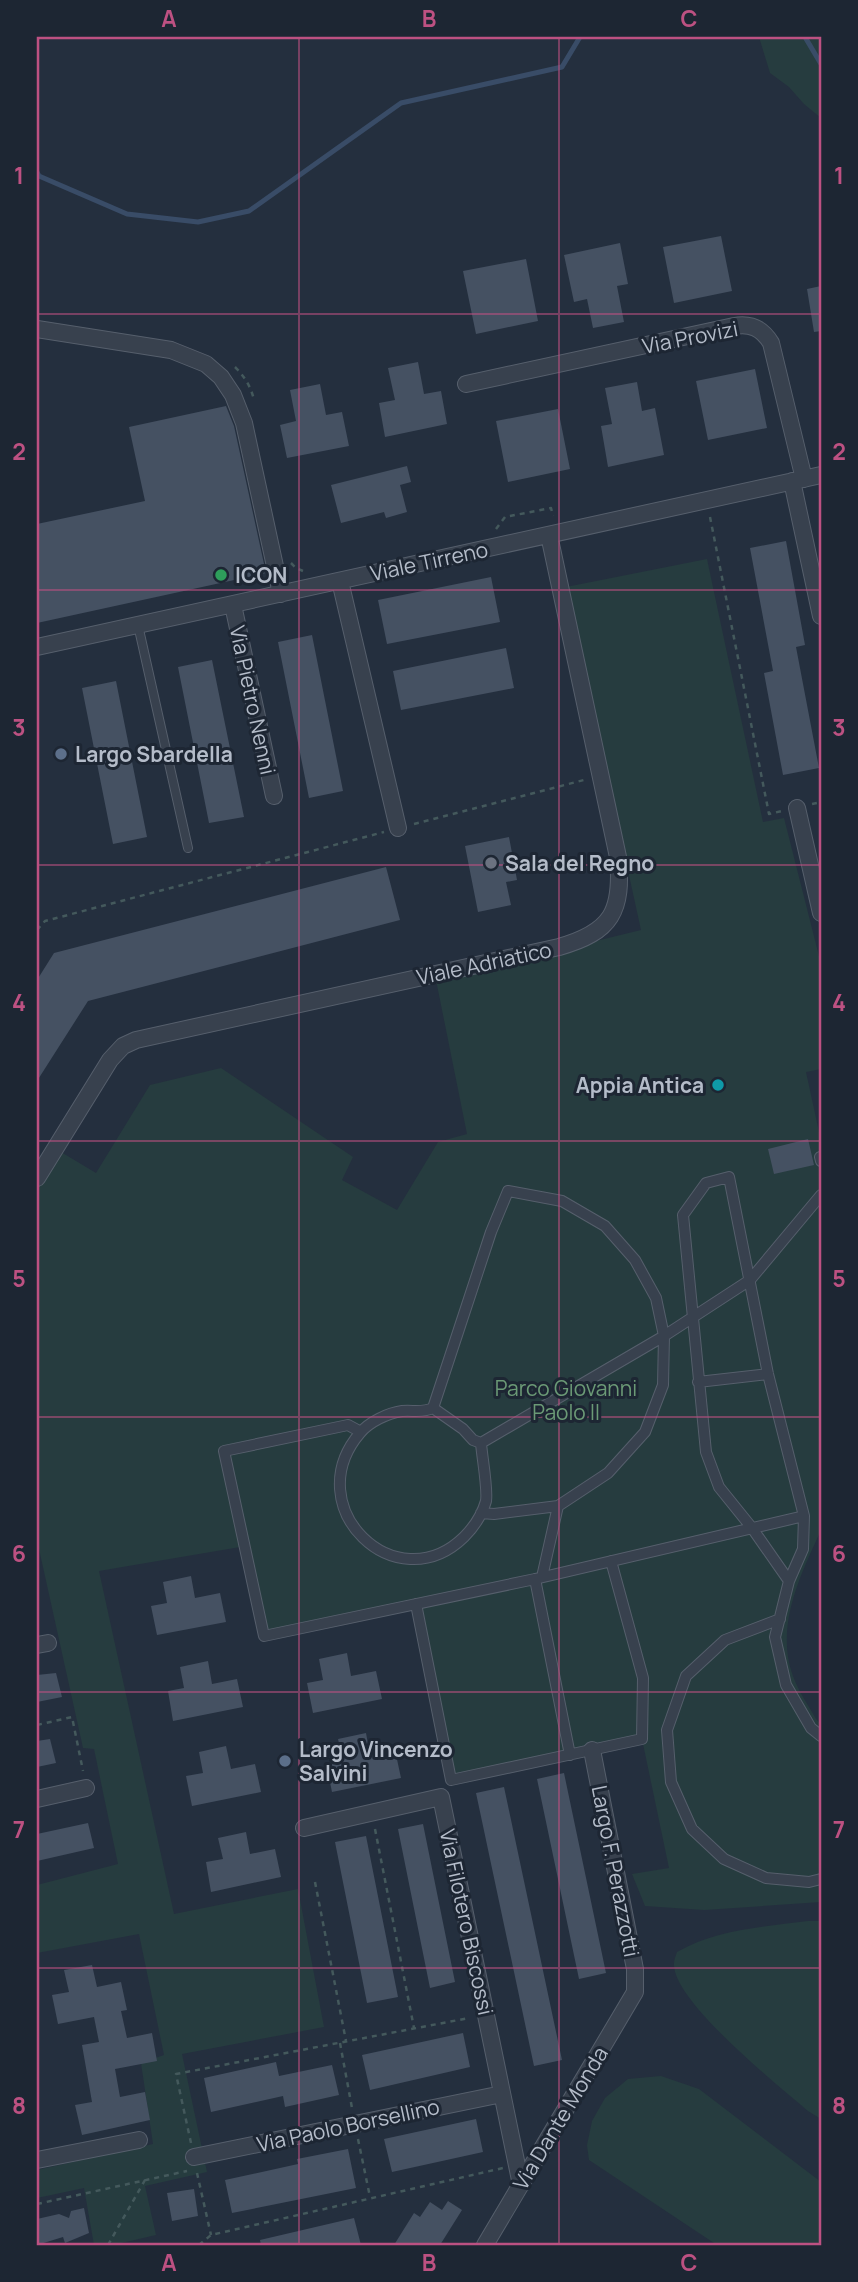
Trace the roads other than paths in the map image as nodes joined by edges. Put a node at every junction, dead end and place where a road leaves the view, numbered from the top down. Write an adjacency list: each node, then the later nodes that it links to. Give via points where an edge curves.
1 (37, 329): 7 (street, via 171,350 206,364 221,377 244,423)
2 (466, 384): 4 (street, Via Provizi, via 734,326 754,326 771,343)
3 (821, 475): 4 (street, Viale Tirreno)
4 (798, 480): 5 (street, Viale Tirreno); 9 (street)
5 (552, 534): 6 (street, Viale Tirreno); 17 (street, Viale Adriatico, via 617,849 619,872 613,910 600,930 559,947 136,1040 114,1055)
6 (340, 581): 7 (street, Viale Tirreno); 14 (street)
7 (281, 594): 8 (street, Viale Tirreno)
8 (233, 605): 10 (street, Viale Tirreno); 12 (street, Via Pietro Nenni)
9 (821, 616)
10 (138, 625): 11 (street, Viale Tirreno); 15 (lane)
11 (37, 647)
12 (274, 796)
13 (797, 808): 16 (street)
14 (398, 828)
15 (188, 848)
16 (821, 914)
17 (37, 1178)
18 (821, 1195): 19 (street)
19 (750, 1280): 20 (street); 20 (street, via 729,1177 706,1183 683,1215); 22 (street)
20 (693, 1318): 21 (street); 23 (street)
21 (664, 1335): 24 (street, via 656,1298 635,1260 606,1226 562,1201 508,1191); 26 (street); 27 (street, via 663,1385 645,1432 608,1473)
22 (768, 1374): 23 (street); 29 (street)
23 (698, 1382): 30 (street, via 706,1452 719,1487)
24 (433, 1408): 25 (street, via 401,1411); 26 (street)
25 (361, 1432): 28 (street, via 343,1460 339,1481 343,1508 359,1536 383,1553 410,1559 432,1557 453,1548); 34 (street, via 348,1425 224,1451 264,1636)
26 (481, 1443): 28 (street, via 486,1500)
27 (558, 1506): 28 (street); 32 (street)
28 (481, 1513)
29 (804, 1516): 30 (street); 33 (street, via 803,1549)
30 (752, 1528): 31 (street); 33 (street)
31 (611, 1562): 32 (street); 37 (street, via 643,1678 642,1739)
32 (538, 1578): 34 (street); 38 (street)
33 (789, 1581): 35 (street)
34 (416, 1604): 38 (street, via 451,1780)
35 (780, 1619): 36 (street, via 775,1637 786,1685 811,1728); 42 (street, via 725,1640 686,1676 667,1730 671,1782 692,1829 724,1859 766,1878)
36 (821, 1736)
37 (592, 1750): 38 (street); 43 (street, Largo F. Perazzotti, via 635,1969)
38 (570, 1755)
39 (86, 1788): 40 (street)
40 (37, 1799)
41 (304, 1828): 44 (street, Via Filotero Biscossi, via 442,1797)
42 (821, 1879)
43 (635, 1992): 48 (street, Via Dante Monda)
44 (502, 2094): 46 (street, Via Paolo Borsellino); 48 (street, Via Filotero Biscossi)
45 (139, 2140): 47 (street)
46 (194, 2157)
47 (37, 2160)
48 (521, 2185): 49 (street, Via Dante Monda)
49 (485, 2245)

